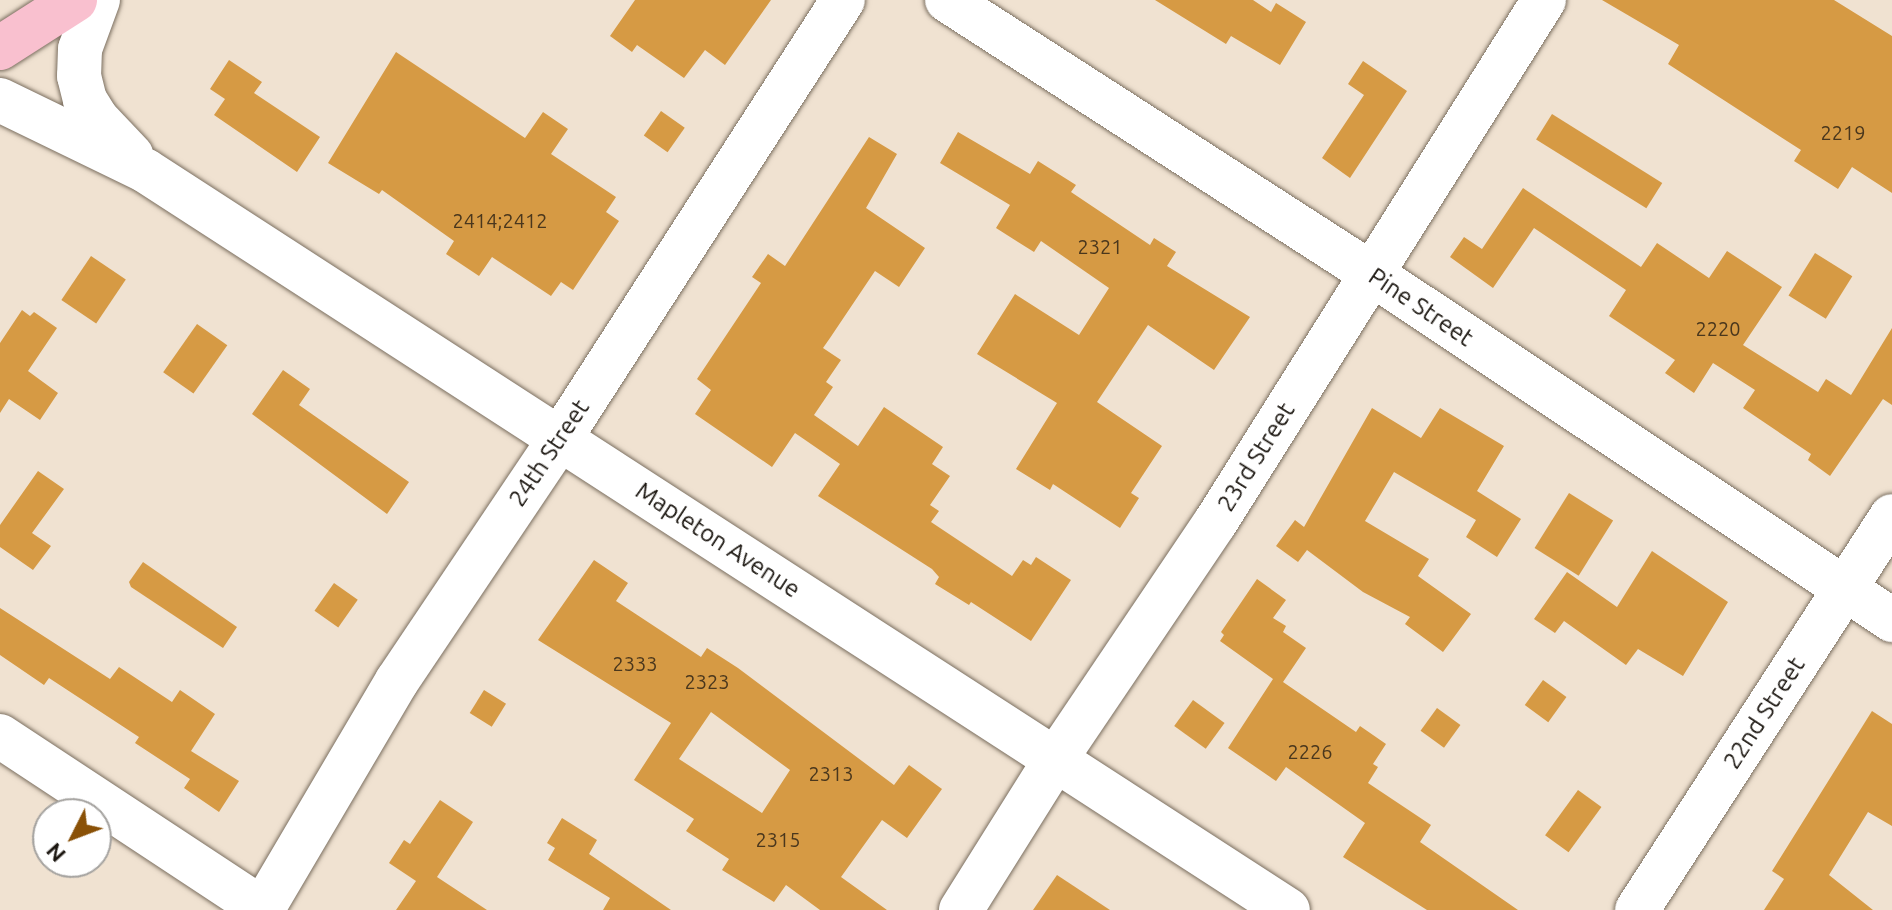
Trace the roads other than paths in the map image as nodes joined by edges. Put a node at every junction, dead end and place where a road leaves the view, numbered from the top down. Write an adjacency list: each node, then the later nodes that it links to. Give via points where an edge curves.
1 (75, 0): 6 (main road)
2 (98, 0): 8 (street, Mapleton Avenue, via 80,49 81,86 97,119)
3 (843, 0): 10 (street, 24th Street)
4 (947, 0): 9 (street, Pine Street)
5 (1544, 0): 9 (street, 23rd Street)
6 (6, 40)
7 (0, 100): 8 (street, Mapleton Avenue)
8 (146, 171): 10 (street, Mapleton Avenue)
9 (1372, 274): 12 (street, Pine Street); 15 (street, 23rd Street, via 1215,523)
10 (561, 437): 15 (street, Mapleton Avenue); 16 (street, 24th Street, via 397,681)
11 (1892, 516): 12 (street, 22nd Street)
12 (1844, 589): 13 (street, Pine Street); 19 (street, 22nd Street)
13 (1892, 620)
14 (0, 736): 16 (street)
15 (1055, 760): 17 (street, 23rd Street); 18 (street, Mapleton Avenue)
16 (262, 910)
17 (961, 910)
18 (1288, 910)
19 (1637, 910)

